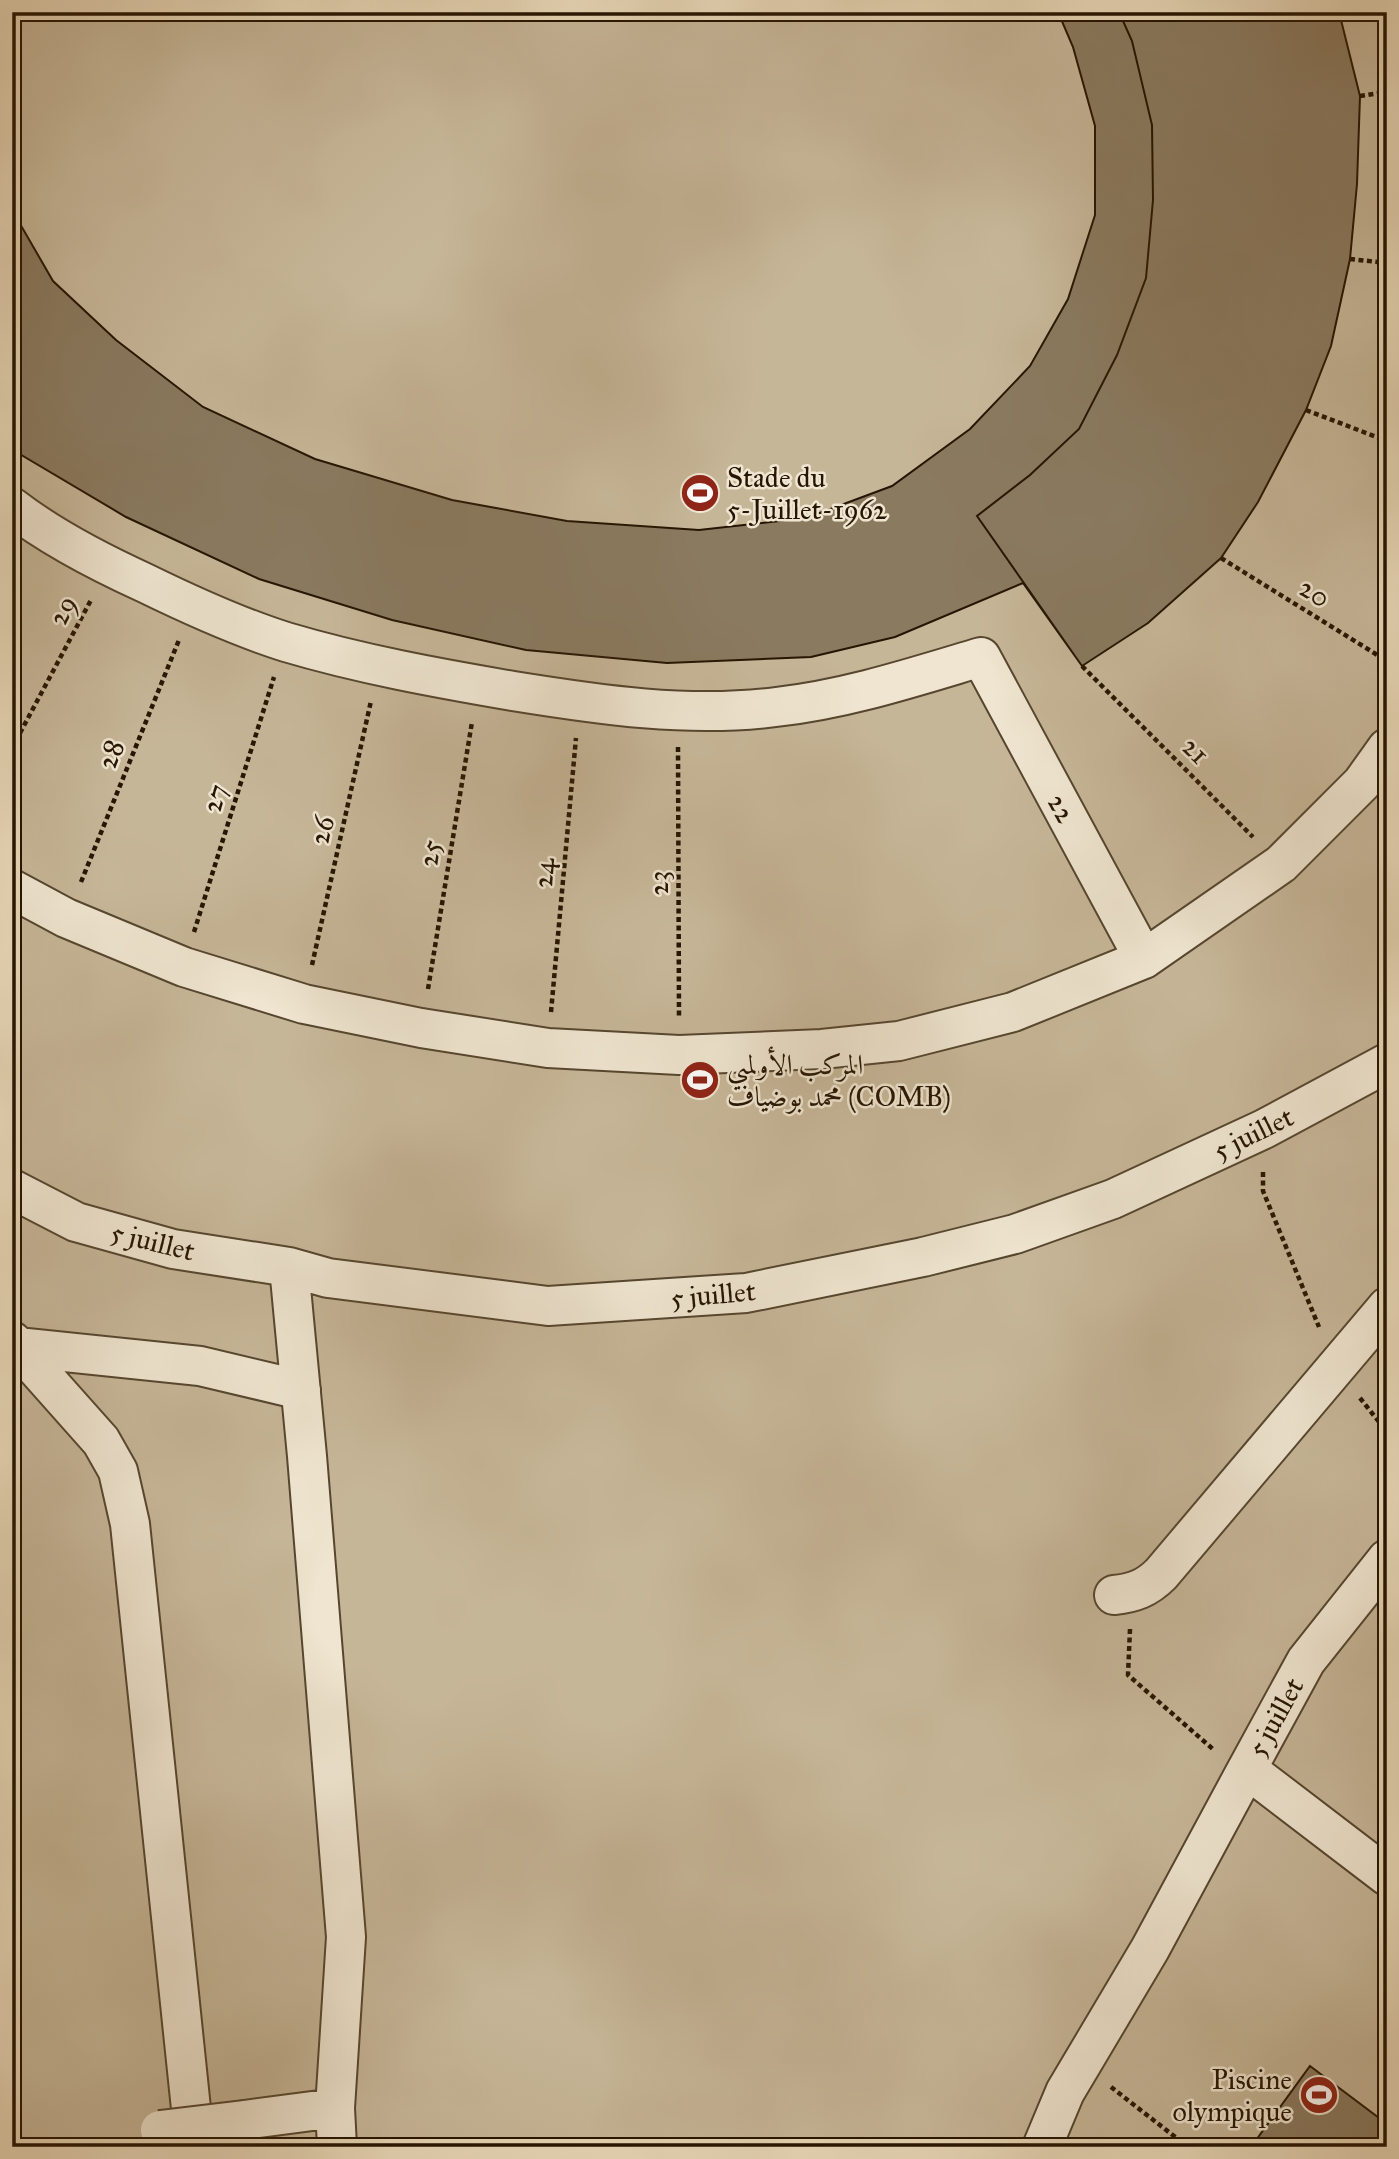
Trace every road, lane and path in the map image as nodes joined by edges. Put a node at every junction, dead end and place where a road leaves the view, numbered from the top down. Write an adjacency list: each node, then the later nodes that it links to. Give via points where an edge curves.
1 (1387, 92): 2 (path)
2 (1360, 96)
3 (1350, 259): 4 (path)
4 (1387, 264)
5 (1306, 410): 6 (path)
6 (1387, 441)
7 (12, 507): 9 (lane)
8 (1221, 558): 12 (path, 20)
9 (109, 567): 10 (lane); 18 (path, 29)
10 (193, 606): 11 (lane); 22 (path, 28)
11 (285, 642): 13 (lane); 24 (path, 27)
12 (1387, 661)
13 (379, 666): 15 (lane); 25 (path, 26)
14 (1082, 666): 20 (path, 21)
15 (478, 685): 16 (lane); 26 (path, 25)
16 (579, 702): 17 (lane); 27 (path, 24)
17 (678, 711): 23 (lane, 22, via 775,708 868,691 981,657); 28 (path, 23)
18 (12, 748)
19 (1387, 748): 20 (lane, via 1362,783)
20 (1280, 864): 23 (lane)
21 (12, 889): 22 (lane)
22 (66, 918): 24 (lane)
23 (1144, 959): 28 (lane, via 1013,1012 899,1041)
24 (184, 967): 25 (lane)
25 (304, 1004): 26 (lane)
26 (421, 1028): 27 (lane)
27 (548, 1048): 28 (lane)
28 (679, 1055)
29 (1387, 1063): 30 (lane, 5 juillet)
30 (1264, 1129): 32 (lane, 5 juillet, via 1113,1199 1015,1234 746,1293 548,1306 328,1278); 35 (path, via 1263,1191)
31 (12, 1189): 32 (lane, 5 juillet, via 76,1222 124,1236 173,1249)
32 (289, 1267): 36 (lane)
33 (1387, 1307): 35 (lane)
34 (15, 1344): 36 (lane, via 200,1366); 45 (lane, via 101,1441 118,1471 130,1524)
35 (1336, 1367): 37 (path); 39 (lane, via 1161,1574 1151,1584)
36 (301, 1390): 43 (lane, via 346,1937)
37 (1387, 1432)
38 (1387, 1559): 40 (lane, 5 juillet, via 1306,1661)
39 (1123, 1594): 40 (path, via 1128,1675 1215,1751)
40 (1247, 1769): 41 (lane, 5 juillet); 42 (lane, via 1150,1949)
41 (1387, 1876)
42 (1082, 2063): 47 (lane); 48 (path)
43 (335, 2108): 44 (lane, bridge); 46 (lane)
44 (160, 2130)
45 (195, 2147)
46 (337, 2147)
47 (1042, 2147)
48 (1188, 2147)

